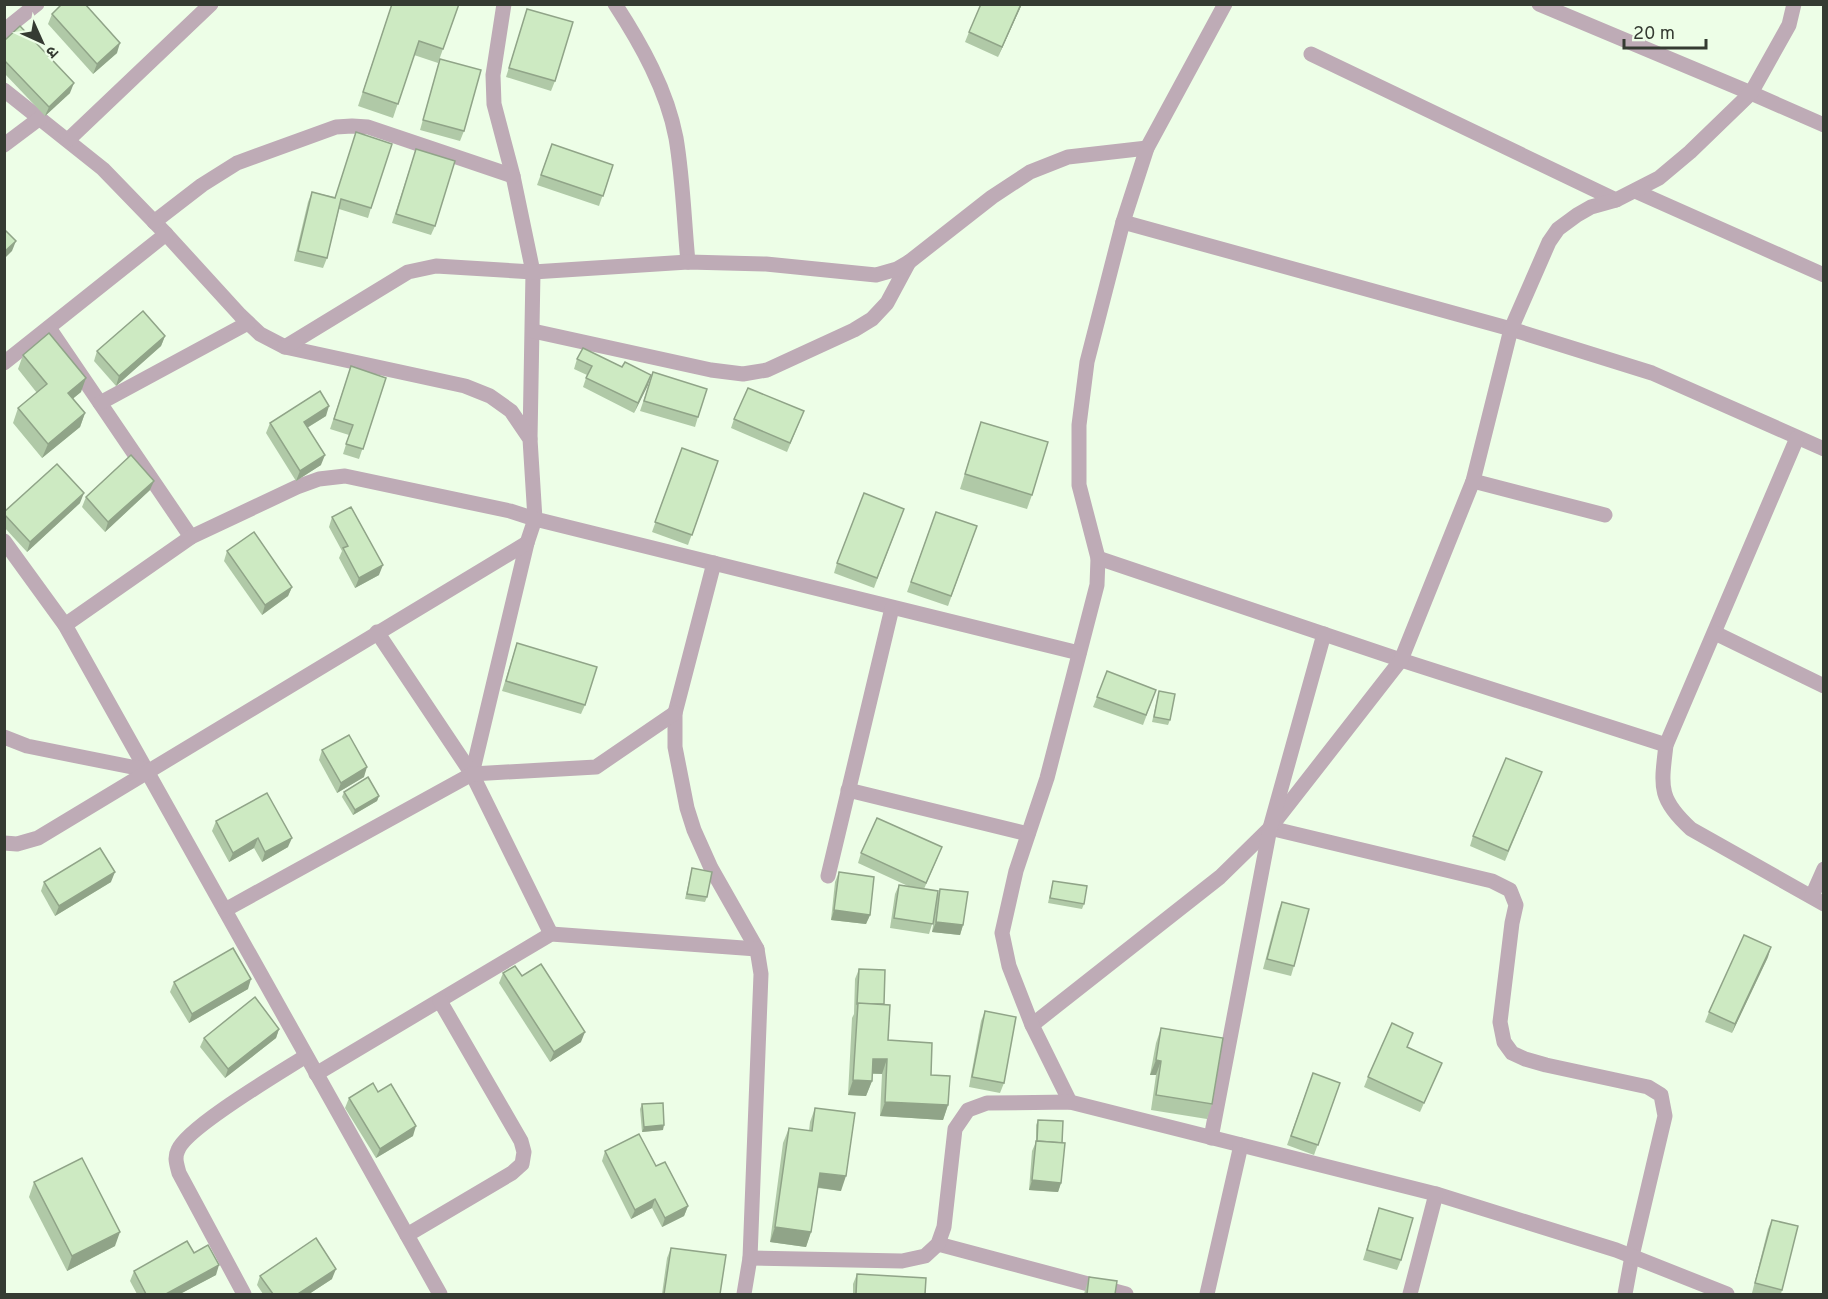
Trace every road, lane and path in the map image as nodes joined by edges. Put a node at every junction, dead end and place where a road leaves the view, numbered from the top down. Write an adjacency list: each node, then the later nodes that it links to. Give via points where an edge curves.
1 (37, 4): 8 (street)
2 (212, 4): 14 (street)
3 (504, 4): 17 (street, via 493,75 494,104)
4 (615, 4): 23 (street, via 655,74 676,137)
5 (1225, 4): 16 (street)
6 (1539, 4): 11 (street)
7 (1794, 4): 11 (street, via 1784,34)
8 (7, 24)
9 (1311, 54): 19 (street)
10 (4, 90): 12 (street)
11 (1751, 93): 13 (street); 18 (street, via 1673,167)
12 (40, 118): 14 (street); 15 (street)
13 (1824, 125)
14 (68, 140): 20 (street, via 103,169)
15 (4, 145)
16 (1148, 148): 21 (street); 24 (street, via 1068,157 1029,172)
17 (513, 176): 20 (street, via 368,127 336,128 237,163); 25 (street)
18 (1635, 191): 19 (street); 26 (street)
19 (1616, 200): 29 (street, via 1591,207 1558,229)
20 (154, 222): 22 (street)
21 (1123, 222): 29 (street); 43 (street, via 1087,362 1079,425 1079,486)
22 (166, 234): 27 (street); 28 (street)
23 (688, 262): 24 (street, via 766,264 876,275); 25 (street)
24 (909, 262): 30 (street, via 887,303 872,319 767,370 743,374 711,370)
25 (533, 272): 30 (street); 31 (street, via 436,266 408,272)
26 (1824, 275)
27 (248, 323): 31 (street); 33 (street)
28 (49, 328): 32 (street); 33 (street)
29 (1511, 329): 34 (street, via 1653,373); 37 (street)
30 (533, 331): 35 (street)
31 (285, 347): 35 (street, via 465,386 490,396 511,411)
32 (4, 363)
33 (100, 403): 40 (street)
34 (1797, 438): 36 (street); 48 (street)
35 (530, 439): 39 (street)
36 (1824, 449)
37 (1473, 481): 38 (street); 51 (street)
38 (1605, 515)
39 (536, 519): 40 (street, via 345,476 297,487); 42 (street); 44 (street)
40 (191, 537): 46 (street)
41 (4, 541): 46 (street)
42 (527, 543): 47 (street); 57 (street)
43 (1098, 558): 49 (street); 50 (street, via 1097,585)
44 (714, 563): 45 (street); 53 (street)
45 (892, 608): 50 (street); 58 (street)
46 (65, 625): 56 (street)
47 (377, 632): 56 (street); 57 (street)
48 (1714, 633): 52 (street); 55 (street)
49 (1324, 634): 51 (street); 59 (street)
50 (1079, 653): 60 (street, via 1047,778)
51 (1401, 660): 55 (street); 59 (street)
52 (1824, 686)
53 (675, 713): 57 (street, via 596,767); 67 (street, via 675,747 694,830)
54 (4, 737): 56 (street, via 27,746)
55 (1666, 745): 64 (street, via 1662,774 1665,799 1674,814 1691,829)
56 (147, 770): 61 (street, via 38,838); 65 (street)
57 (472, 774): 65 (street); 66 (street)
58 (848, 790): 60 (street); 63 (street)
59 (1270, 828): 69 (street, via 1220,877); 73 (street); 78 (street, via 1492,881 1510,890 1516,904 1500,1022 1504,1042 1512,1053 1546,1065 1648,1087 1661,1095 1665,1116)
60 (1028, 834): 69 (street, via 1002,933 1009,966)
61 (4, 843)
62 (1824, 869): 64 (street)
63 (828, 876)
64 (1818, 900)
65 (225, 910): 70 (street)
66 (550, 934): 67 (street); 68 (street)
67 (757, 949): 79 (street, via 761,974)
68 (440, 1000): 71 (street); 76 (street, via 514,1126 524,1152 522,1164 512,1173)
69 (1032, 1025): 72 (street)
70 (306, 1056): 71 (street); 80 (street, via 215,1116 178,1149 179,1173)
71 (316, 1074): 76 (street)
72 (1070, 1102): 73 (street); 77 (street, via 987,1103 968,1110 956,1129 944,1227)
73 (1211, 1138): 74 (street)
74 (1241, 1145): 75 (street); 84 (street)
75 (1436, 1194): 78 (street); 85 (street)
76 (407, 1235): 81 (street)
77 (938, 1244): 79 (street, via 925,1256 902,1261); 83 (street)
78 (1632, 1257): 86 (street); 87 (street)
79 (750, 1258): 82 (street)
80 (244, 1294)
81 (440, 1294)
82 (744, 1294)
83 (1126, 1294)
84 (1207, 1294)
85 (1410, 1294)
86 (1625, 1294)
87 (1727, 1294)

